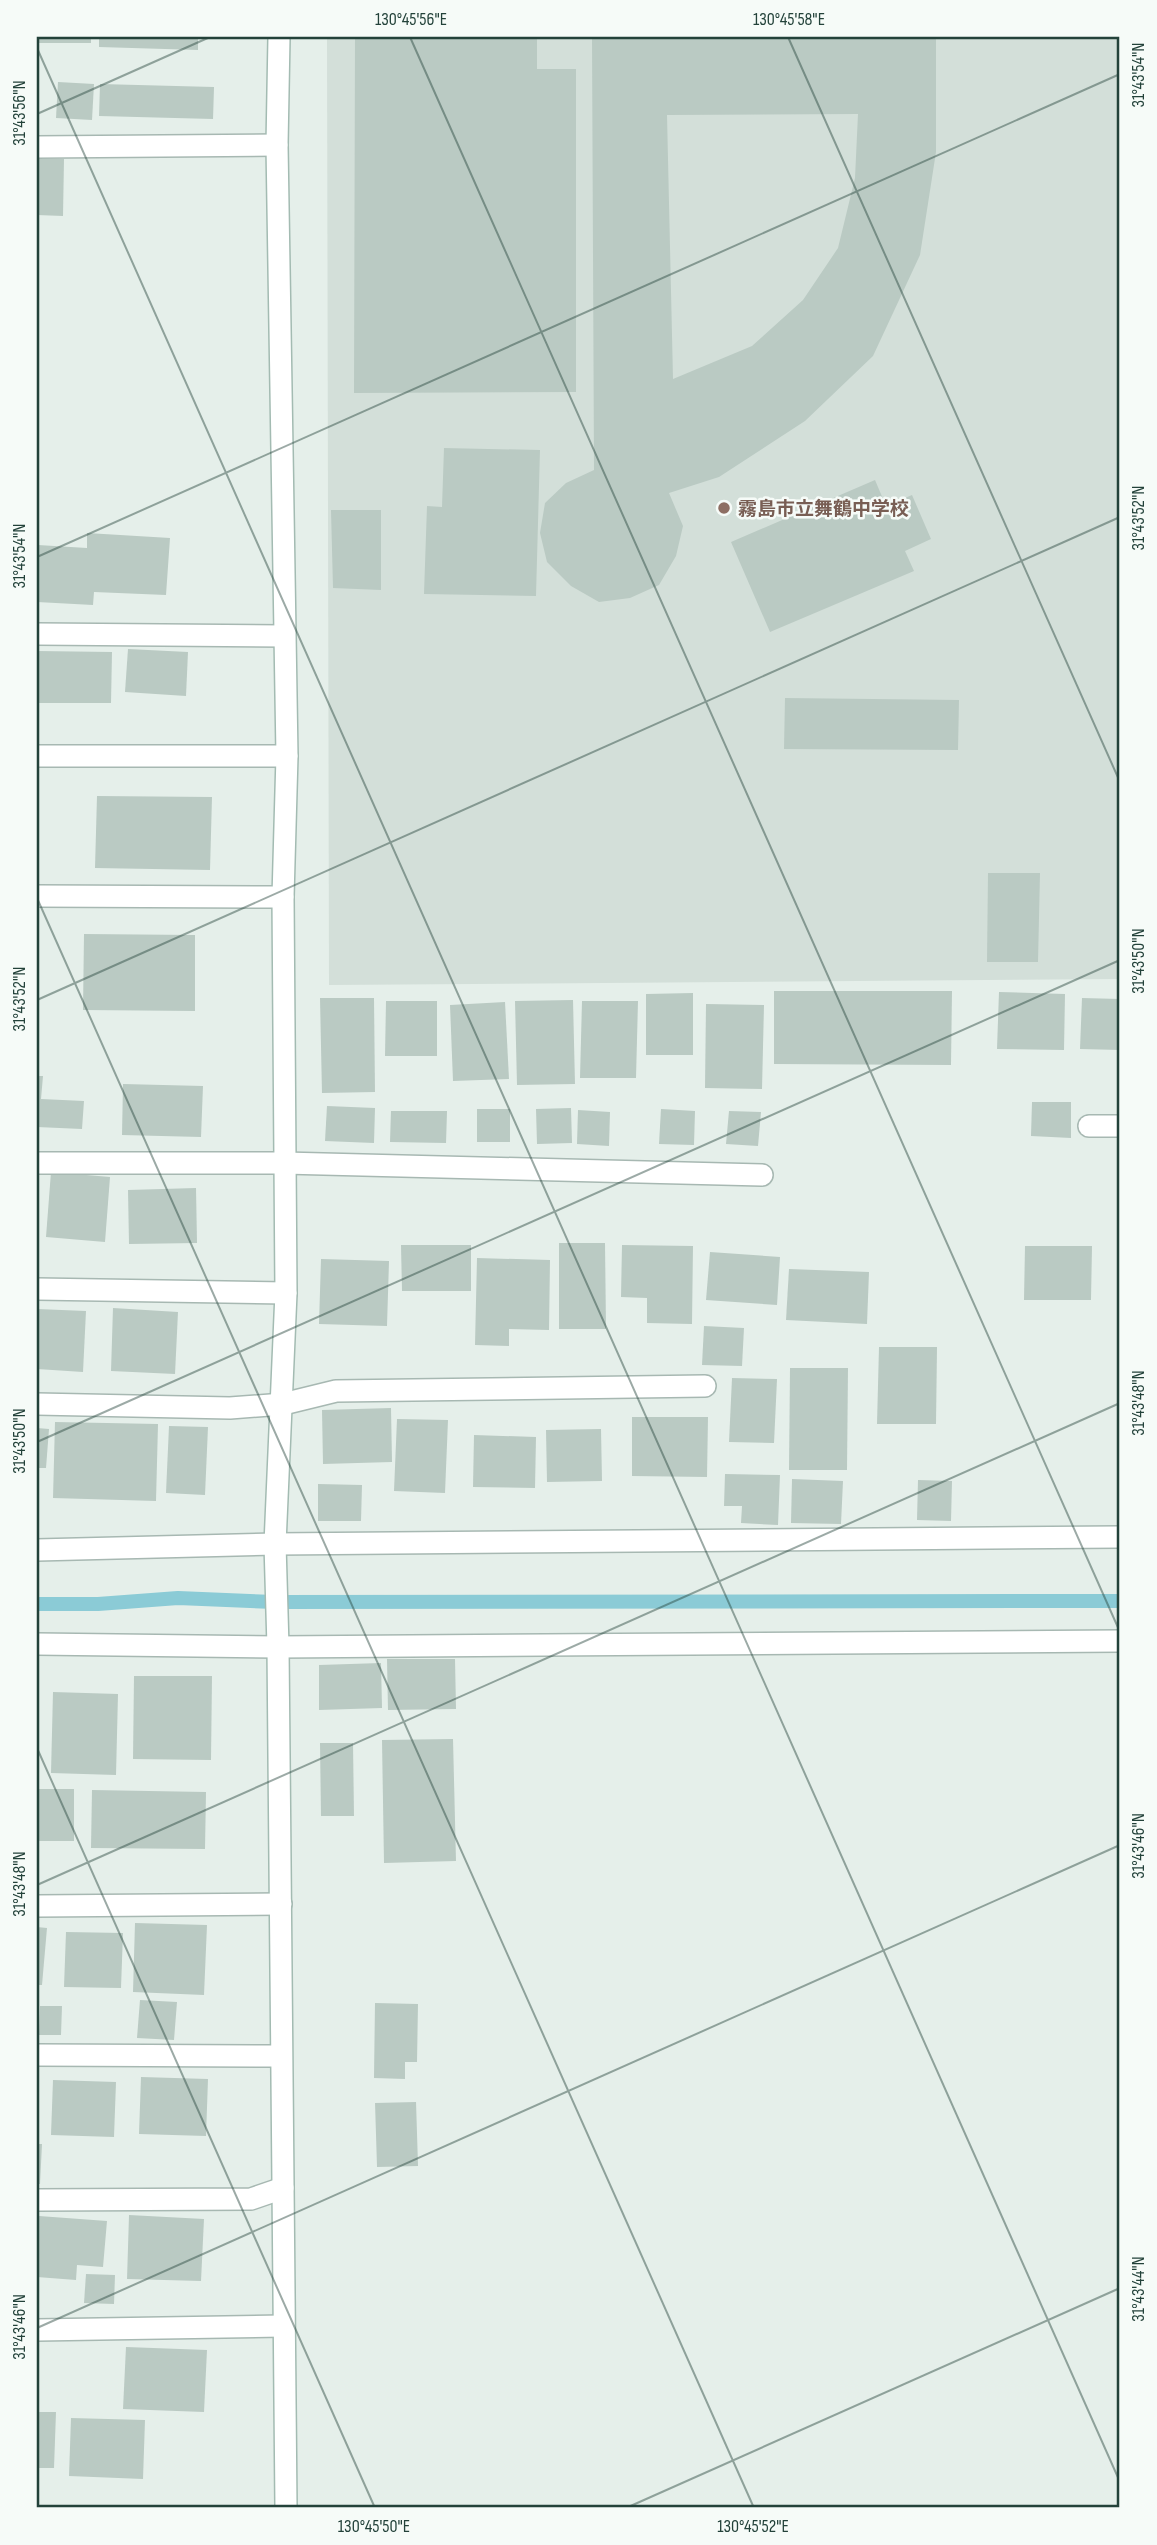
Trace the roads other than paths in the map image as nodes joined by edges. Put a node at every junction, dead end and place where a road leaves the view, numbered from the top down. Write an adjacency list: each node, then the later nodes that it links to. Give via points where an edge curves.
1 (278, 37): 2 (street)
2 (277, 145): 3 (street); 5 (street)
3 (37, 147)
4 (37, 634): 5 (street)
5 (284, 636): 7 (street)
6 (37, 756): 7 (street)
7 (286, 756): 9 (street)
8 (37, 896): 9 (street)
9 (283, 897): 13 (street)
10 (1089, 1126): 11 (street)
11 (1120, 1126)
12 (37, 1163): 13 (street)
13 (284, 1163): 14 (street); 16 (street)
14 (762, 1175)
15 (37, 1289): 16 (street)
16 (286, 1293): 19 (street)
17 (705, 1386): 19 (street, via 337,1391)
18 (37, 1404): 19 (street, via 230,1408)
19 (283, 1404): 22 (street)
20 (1120, 1537): 22 (street)
21 (37, 1550): 22 (street)
22 (275, 1551): 23 (street)
23 (278, 1637): 24 (street); 25 (street); 26 (street)
24 (1120, 1641)
25 (37, 1644)
26 (281, 1904): 27 (street); 29 (street)
27 (37, 1906)
28 (37, 2055): 29 (street)
29 (281, 2056): 30 (street)
30 (283, 2188): 31 (street, via 251,2199); 32 (street)
31 (37, 2200)
32 (282, 2326): 33 (street); 34 (street)
33 (37, 2330)
34 (286, 2508)

